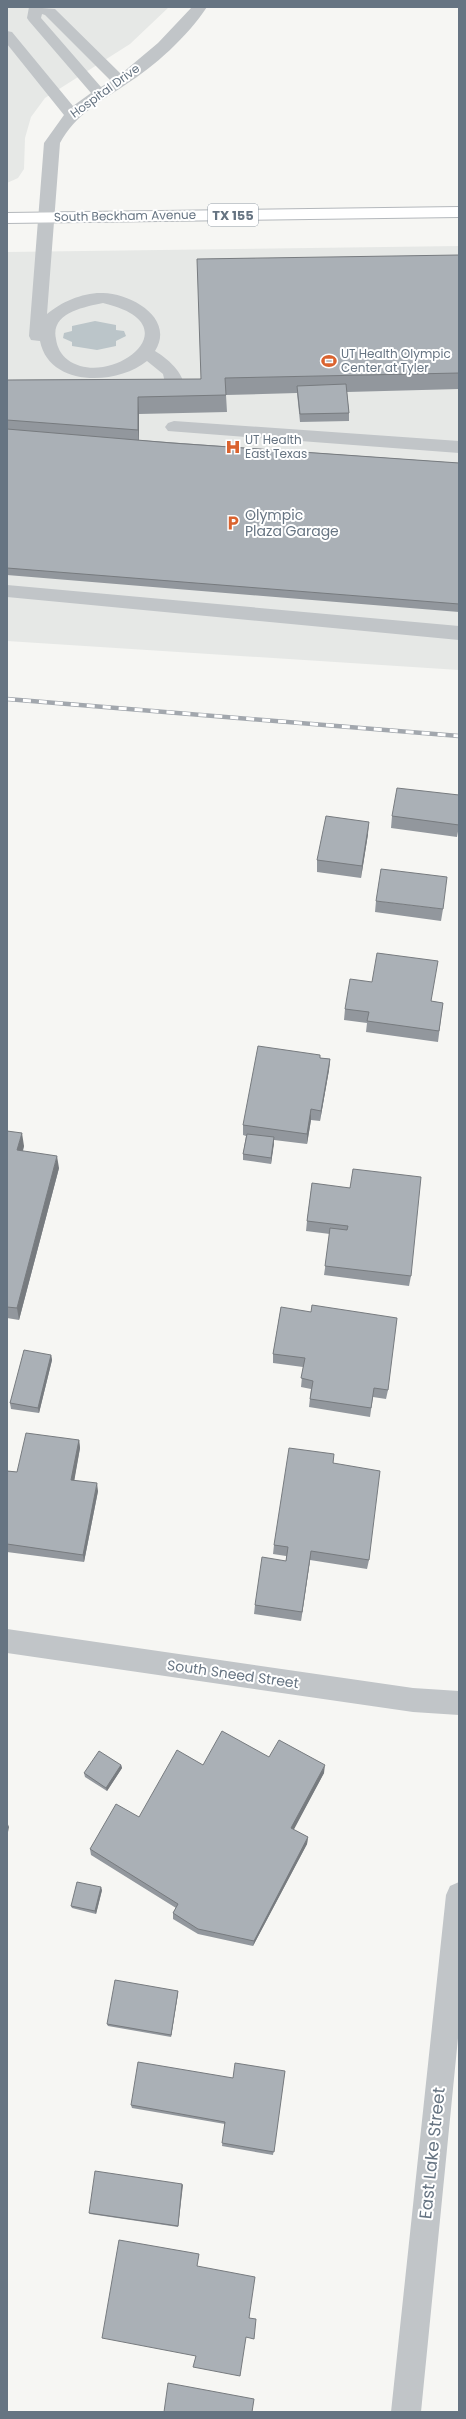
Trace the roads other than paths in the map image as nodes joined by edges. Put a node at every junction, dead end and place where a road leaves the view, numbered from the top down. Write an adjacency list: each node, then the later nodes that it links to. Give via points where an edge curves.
1 (200, 7): 4 (street, Hospital Drive, via 166,44)
2 (37, 8): 4 (street, via 50,12); 5 (street, via 34,18)
3 (7, 34): 6 (street)
4 (120, 82): 5 (street, Hospital Drive)
5 (100, 95): 6 (street, Hospital Drive)
6 (71, 114): 9 (street, Hospital Drive, via 52,143)
7 (459, 212): 9 (main road, South Beckham Avenue / TX 155)
8 (7, 218): 9 (main road, South Beckham Avenue / TX 155)
9 (46, 218): 10 (street, Hospital Drive)
10 (37, 336): 11 (street, via 40,347 48,358 76,371 111,371 126,366); 11 (street, via 42,323 57,309 84,299 103,298 121,301 146,316 152,327 153,338)
11 (145, 353): 12 (street, via 172,372 175,379)
12 (175, 396)
13 (174, 428): 14 (street)
14 (459, 447)
15 (7, 591): 16 (street)
16 (459, 633)
17 (7, 1641): 18 (street, South Sneed Street, via 413,1700)
18 (459, 1703)
19 (459, 1895): 20 (street, East Lake Street)
20 (406, 2412)

